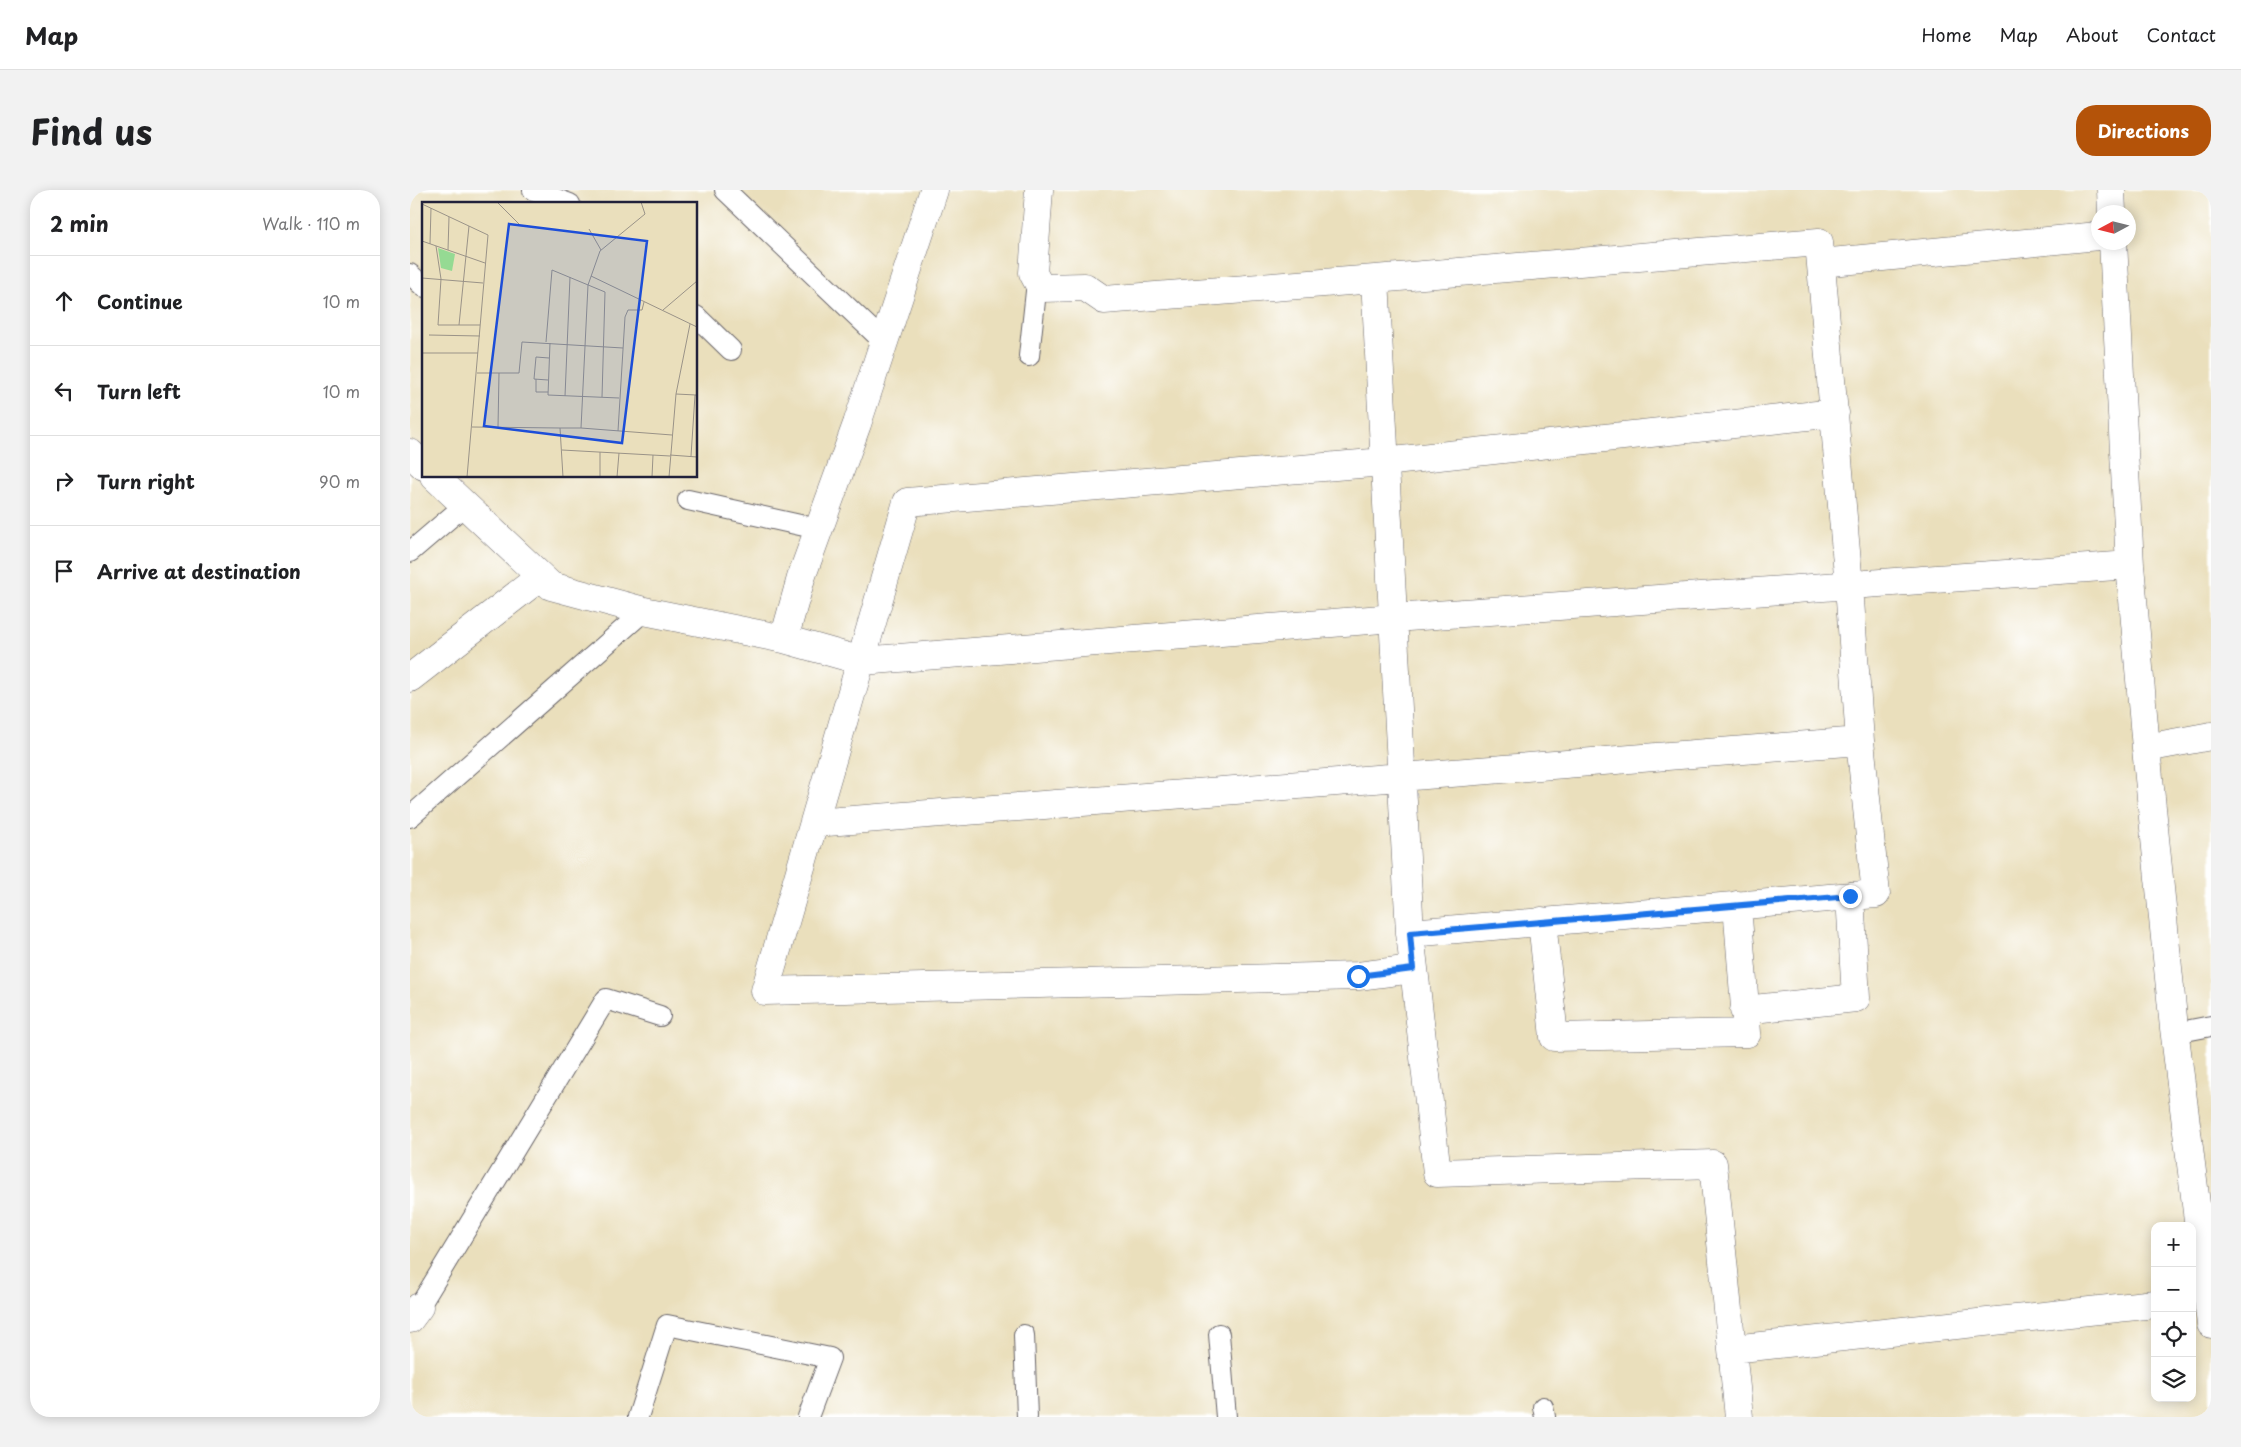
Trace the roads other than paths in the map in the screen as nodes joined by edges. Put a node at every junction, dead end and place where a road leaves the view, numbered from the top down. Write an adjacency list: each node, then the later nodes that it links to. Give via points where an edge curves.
1 (533, 190): 6 (lane)
2 (725, 190): 16 (lane)
3 (934, 190): 16 (street)
4 (1039, 190): 13 (street, via 1033,273)
5 (2111, 190): 7 (street)
6 (565, 202)
7 (2112, 205)
8 (2091, 237): 10 (street)
9 (2113, 250): 28 (street)
10 (1822, 263): 12 (street, via 1819,242); 19 (street)
11 (410, 274): 14 (lane)
12 (1375, 279): 13 (street, via 1104,300 1085,288 1041,288); 21 (street)
13 (1037, 282): 18 (lane)
14 (422, 284)
15 (698, 318): 17 (lane)
16 (884, 342): 26 (street)
17 (731, 350)
18 (1029, 356)
19 (1834, 413): 21 (street); 30 (street)
20 (410, 453): 22 (street)
21 (1384, 462): 32 (street); 34 (street, via 907,502)
22 (422, 464)
23 (436, 478): 25 (street)
24 (688, 500): 26 (lane)
25 (465, 505): 27 (lane); 29 (street)
26 (818, 529): 33 (street)
27 (410, 552)
28 (2130, 565): 30 (street); 38 (street)
29 (540, 577): 31 (street, via 551,586); 35 (street)
30 (1849, 586): 32 (street); 37 (street)
31 (644, 611): 33 (street); 40 (lane)
32 (1394, 618): 34 (street); 39 (street)
33 (784, 639): 34 (street)
34 (862, 661): 41 (street)
35 (410, 678)
36 (2211, 736): 38 (street)
37 (1860, 741): 39 (street); 42 (street, via 1876,894)
38 (2146, 748): 50 (street)
39 (1400, 777): 41 (street); 45 (street)
40 (410, 816)
41 (814, 823): 46 (street, via 766,992 1358,976)
42 (1850, 896): 43 (street); 47 (street, via 1856,998)
43 (1737, 905): 44 (street); 47 (street)
44 (1542, 921): 45 (street); 47 (street, via 1554,1038 1747,1033)
45 (1410, 933): 46 (street)
46 (1413, 969): 57 (street, via 1437,1173 1713,1164)
47 (1744, 1010)
48 (660, 1016): 54 (lane, via 606,1000)
49 (2211, 1026): 50 (lane)
50 (2175, 1033): 51 (street)
51 (2204, 1205): 53 (street)
52 (2151, 1304): 57 (street)
53 (2204, 1308)
54 (414, 1313)
55 (1219, 1334): 61 (lane)
56 (1024, 1335): 60 (lane)
57 (1732, 1349): 62 (street)
58 (638, 1417): 59 (lane, via 667,1325 830,1358)
59 (808, 1417)
60 (1027, 1417)
61 (1226, 1417)
62 (1740, 1417)

